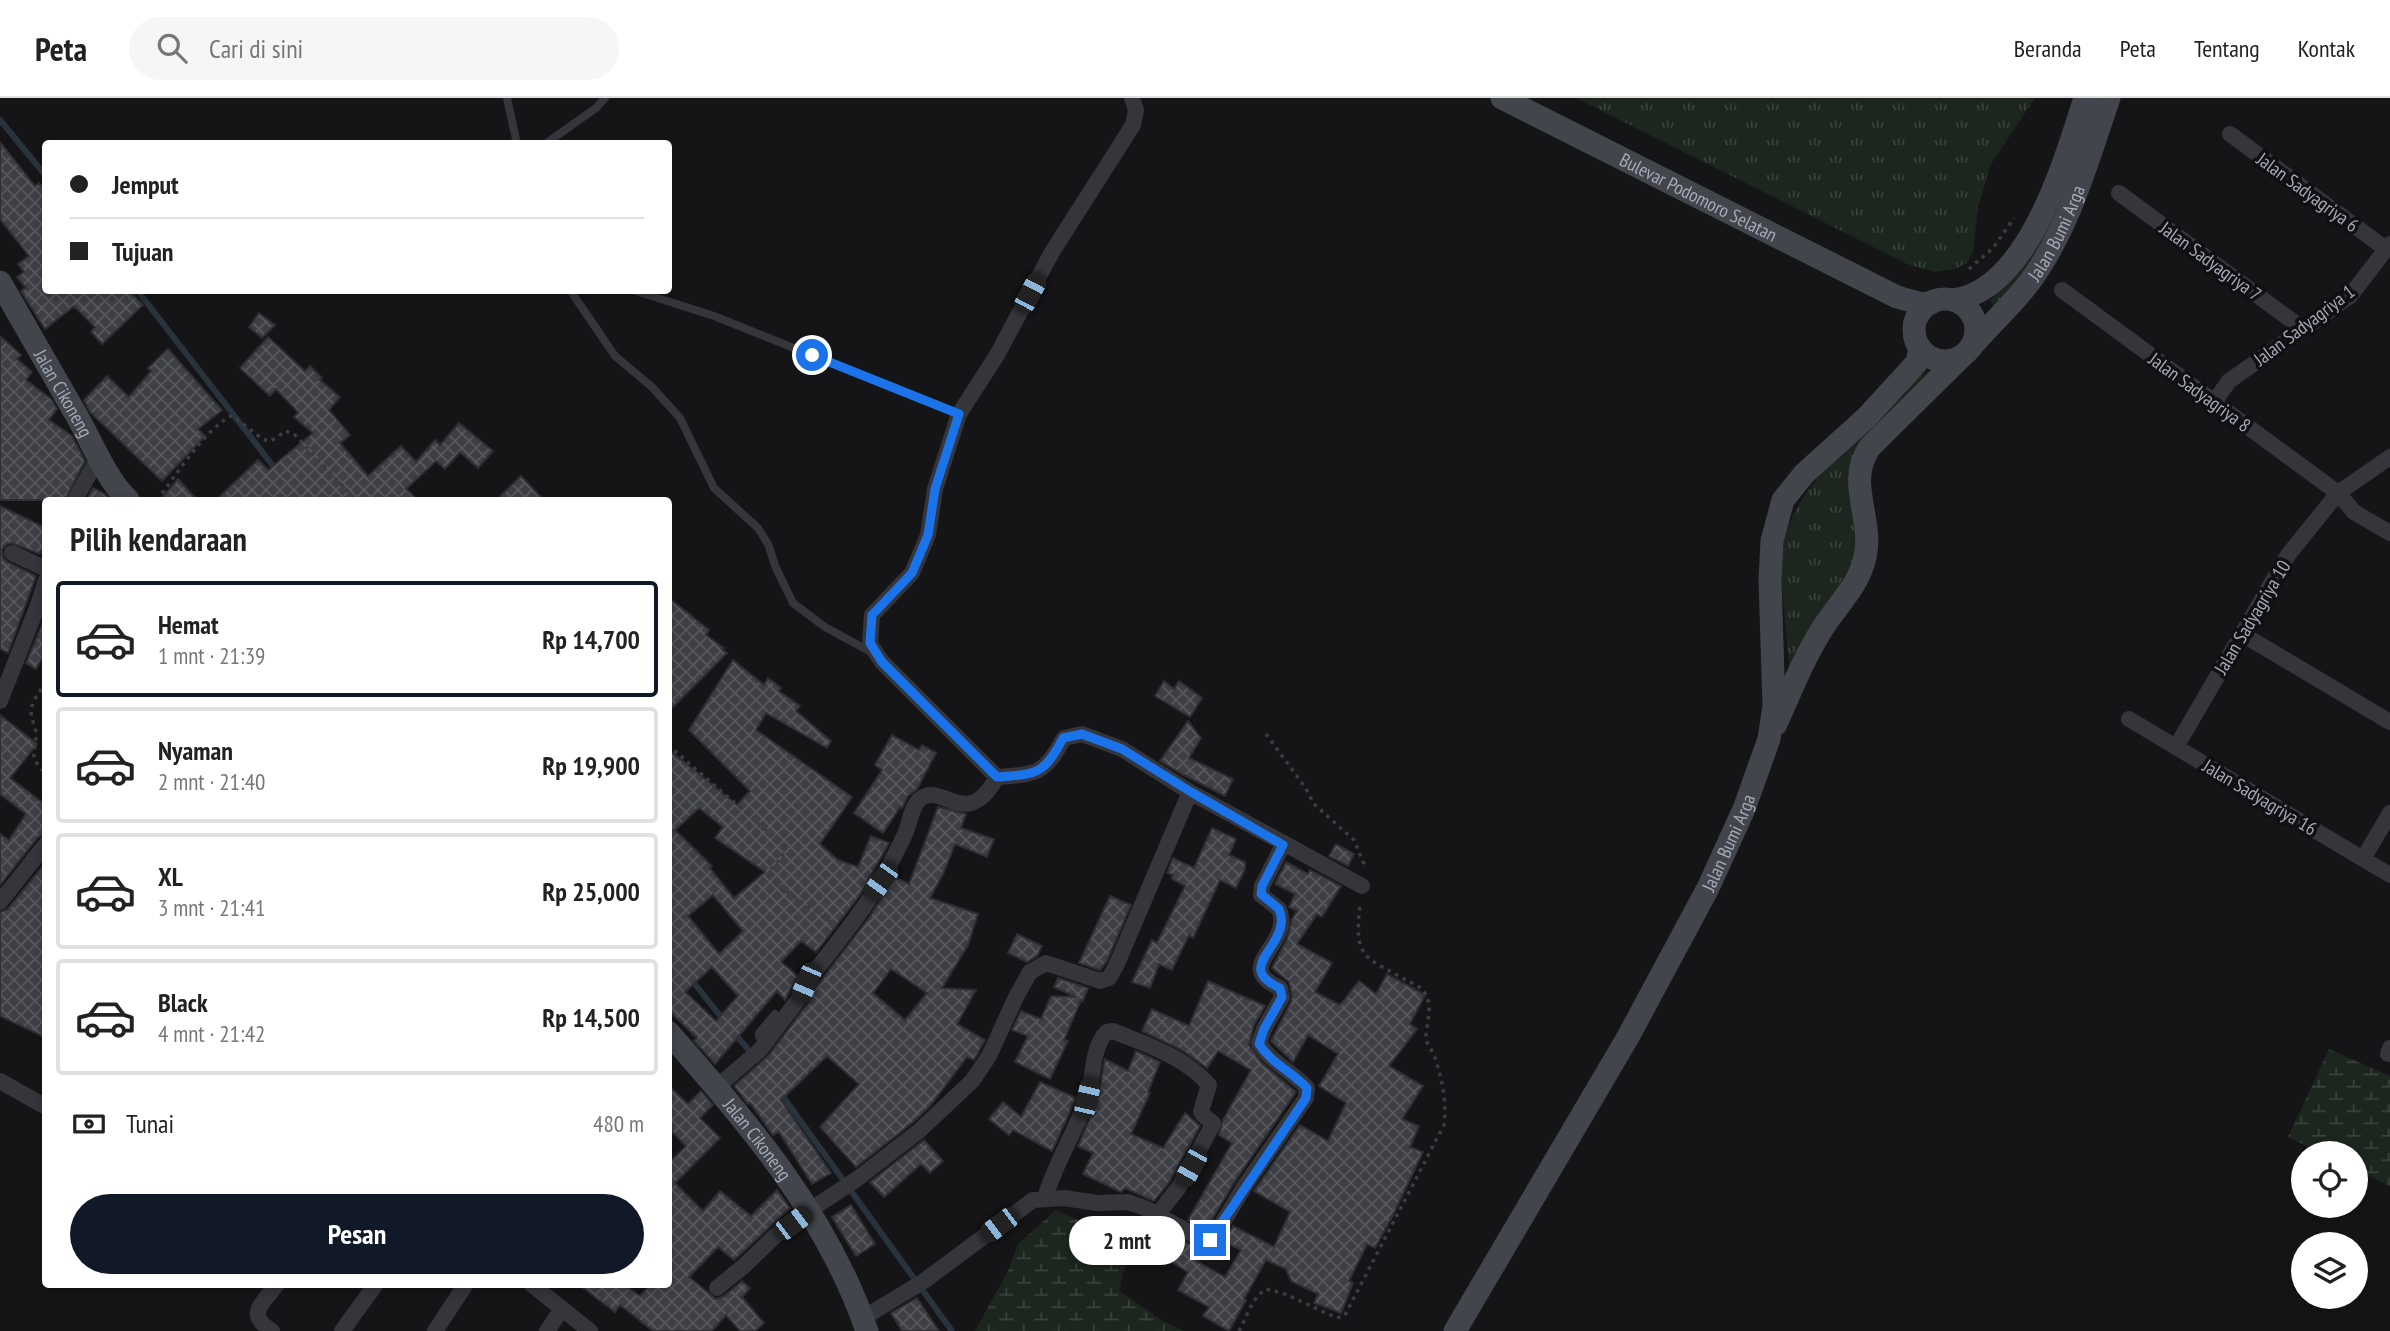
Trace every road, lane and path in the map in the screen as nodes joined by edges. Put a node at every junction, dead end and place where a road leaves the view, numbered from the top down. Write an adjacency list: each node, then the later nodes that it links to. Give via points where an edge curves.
1 (506, 98): 8 (lane)
2 (605, 98): 9 (lane)
3 (1132, 98): 25 (street, via 1136,110 1133,125 1052,252 997,355)
4 (1502, 98): 18 (street, Bulevar Podomoro Selatan)
5 (2085, 98): 19 (street, Jalan Bumi Arga, via 2049,200 2031,235 2000,276 1977,294)
6 (2109, 98): 23 (street, Jalan Bumi Arga, via 2070,210 2044,259 2012,303)
7 (2230, 134): 12 (street, Jalan Sadyagriya 6)
8 (516, 140)
9 (551, 140)
10 (2119, 193): 21 (street, Jalan Sadyagriya 7)
11 (2016, 215): 13 (path, via 1993,248)
12 (2388, 247): 21 (street, Jalan Sadyagriya 1, via 2350,296)
13 (1969, 269)
14 (0, 282): 27 (street, Jalan Cikoneng)
15 (2063, 290): 24 (street, Jalan Sadyagriya 8)
16 (573, 294): 38 (lane, via 615,356 680,418 714,488 763,536 793,603 825,627)
17 (645, 294): 25 (lane, via 714,316)
18 (1897, 296): 20 (street, Bulevar Podomoro Selatan); 22 (street, via 1913,319)
19 (1954, 300): 20 (street); 23 (street, via 1970,311 1974,320 1976,330)
20 (1931, 303): 22 (street, via 1920,312)
21 (2303, 329): 24 (street, Jalan Sadyagriya 1, via 2229,381)
22 (1917, 339): 23 (street, via 1927,355 1945,360); 44 (street, Jalan Bumi Arga, via 1917,362 1783,500 1772,541 1774,706)
23 (1967, 351): 44 (street, Jalan Bumi Arga, via 1863,457 1858,488 1868,535 1860,574 1805,659)
24 (2214, 402): 28 (street, Jalan Sadyagriya 8)
25 (959, 414): 38 (street, via 935,489 928,535 912,573 872,615 870,643)
26 (2390, 457): 28 (street, Jalan Sadyagriya 10)
27 (101, 463): 29 (street, Jalan Cikoneng); 30 (street)
28 (2338, 493): 33 (street, Jalan Sadyagriya 8, via 2354,512); 37 (street, Jalan Sadyagriya 10, via 2288,555)
29 (124, 496)
30 (77, 497)
31 (159, 497): 32 (path, via 210,433 231,416 264,441 286,432 295,435)
32 (353, 497)
33 (2390, 533)
34 (12, 553): 35 (street)
35 (42, 567)
36 (42, 592): 40 (street)
37 (2242, 634): 42 (street); 45 (street, Jalan Sadyagriya 10)
38 (877, 655): 48 (street)
39 (42, 688): 47 (path, via 30,715 36,736 35,763)
40 (0, 701)
41 (2129, 719): 45 (street, Jalan Sadyagriya 16)
42 (2390, 722)
43 (1266, 734): 55 (path, via 1314,804 1354,839 1364,864)
44 (1769, 739): 80 (street, Jalan Bumi Arga, via 1744,810 1708,888 1628,1037)
45 (2176, 747): 53 (street, Jalan Sadyagriya 16)
46 (672, 748): 57 (path, via 783,845 785,854 769,873 774,883)
47 (42, 770)
48 (997, 777): 49 (street, via 1034,774 1052,760 1063,738 1082,734 1122,749); 57 (street, via 989,792 969,806 933,796 917,802 881,881)
49 (1191, 792): 51 (street); 65 (street, via 1109,978 1100,981 1046,963 1030,972 972,1081 919,1131)
50 (2390, 813): 53 (street)
51 (1283, 845): 55 (street); 66 (street, via 1262,886 1261,894 1279,909 1281,927 1260,970 1266,982 1280,988 1282,997 1259,1044 1307,1088 1306,1098 1210,1240)
52 (42, 849): 56 (street)
53 (2363, 859): 54 (street, Jalan Sadyagriya 16)
54 (2390, 875)
55 (1362, 886): 79 (path, via 1360,948 1366,958 1424,990 1429,1002 1426,1037 1444,1090 1444,1125 1345,1315 1337,1318 1266,1289 1258,1294)
56 (0, 902)
57 (844, 931): 60 (street)
58 (775, 1014): 60 (lane, via 759,1032)
59 (672, 1036): 62 (street, Jalan Cikoneng)
60 (759, 1050): 62 (street)
61 (0, 1081): 63 (street)
62 (717, 1087): 65 (street, Jalan Cikoneng)
63 (42, 1105)
64 (1045, 1198): 66 (street, via 1128,1202); 66 (street, via 1087,1098 1100,1041 1113,1031 1181,1061 1209,1085 1201,1111 1212,1126 1179,1187); 73 (street, via 1033,1200)
65 (810, 1210): 71 (street); 73 (street, Jalan Cikoneng)
66 (1157, 1215)
67 (274, 1288): 74 (street, via 257,1317)
68 (373, 1288): 75 (street)
69 (464, 1288): 76 (street)
70 (536, 1288): 72 (street)
71 (717, 1288)
72 (562, 1309): 77 (street); 78 (street)
73 (865, 1325)
74 (272, 1331)
75 (342, 1331)
76 (435, 1331)
77 (547, 1331)
78 (590, 1331)
79 (1239, 1331)
80 (1455, 1331)

